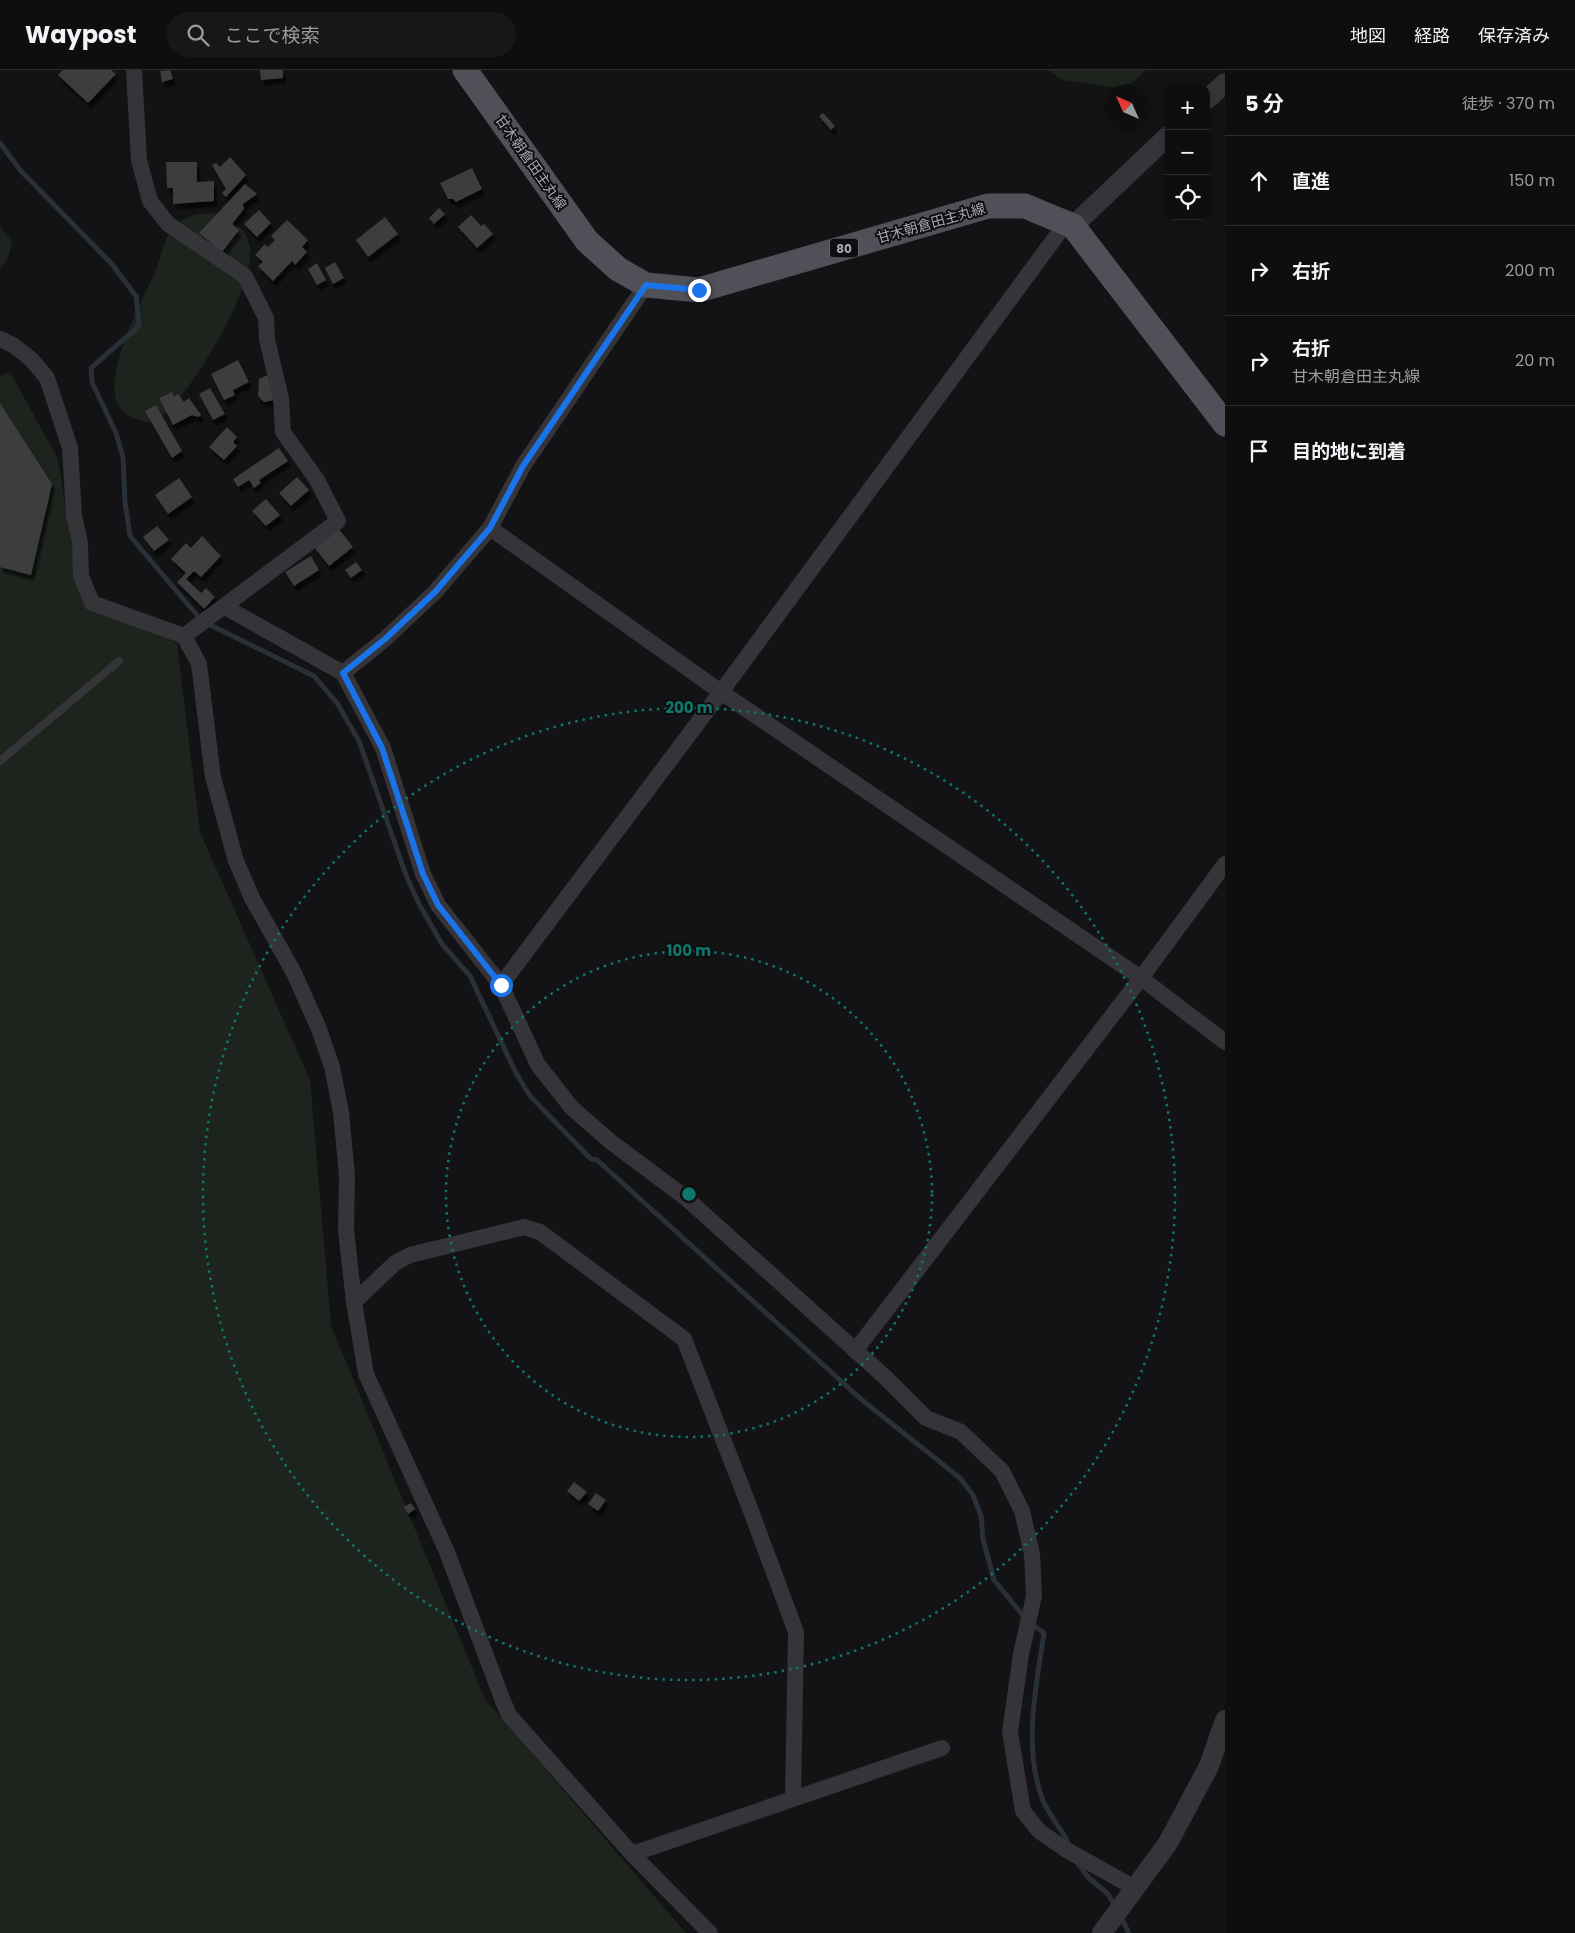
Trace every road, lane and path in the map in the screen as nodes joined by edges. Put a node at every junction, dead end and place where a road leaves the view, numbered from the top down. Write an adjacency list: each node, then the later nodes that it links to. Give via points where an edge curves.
1 (134, 70): 11 (street, via 139,160 150,201 168,224 245,276 266,318 267,339 281,399 283,432 317,480 338,521)
2 (465, 70): 7 (main road, 甘木朝倉田主丸線 / 80, via 587,241 618,269)
3 (1225, 83): 4 (street)
4 (1210, 96)
5 (1165, 139): 6 (street)
6 (1069, 224): 7 (main road, 甘木朝倉田主丸線 / 80, via 1025,206 988,206 699,290); 9 (main road); 15 (street)
7 (646, 285): 10 (street, via 523,466)
8 (0, 339): 12 (street, via 32,359 47,378 70,448 81,576 92,603)
9 (1225, 424)
10 (490, 528): 14 (street, via 435,592); 15 (street)
11 (225, 607): 12 (street); 14 (street)
12 (184, 636): 21 (street, via 199,664 213,777 236,861 252,898 294,973 320,1029 332,1067 341,1112 347,1176 346,1230)
13 (119, 661): 16 (lane)
14 (343, 673): 19 (street, via 382,748 423,874 438,905)
15 (721, 692): 18 (street); 19 (street)
16 (0, 761)
17 (1225, 864): 18 (street)
18 (1141, 978): 20 (street); 22 (street)
19 (501, 985): 22 (street, via 538,1065 572,1108 611,1142 686,1198)
20 (1225, 1042)
21 (354, 1302): 25 (street, via 395,1263 410,1255 524,1227 540,1232 684,1339 796,1632); 26 (street, via 366,1374 447,1552 509,1714)
22 (855, 1351): 27 (street, via 926,1418 961,1432 1002,1471 1022,1511 1032,1554 1034,1596 1021,1654 1010,1732 1023,1811 1039,1831 1065,1849)
23 (1225, 1720): 27 (street, via 1209,1766 1168,1843)
24 (942, 1748): 25 (street)
25 (793, 1799): 26 (street)
26 (632, 1854): 28 (street)
27 (1133, 1887): 29 (street)
28 (710, 1933)
29 (1102, 1933)

